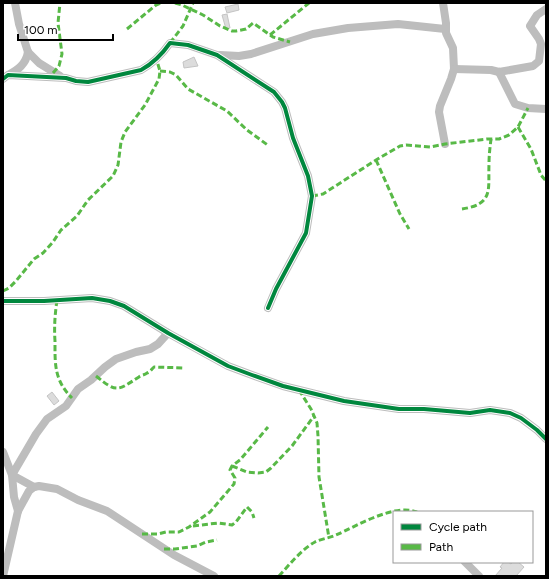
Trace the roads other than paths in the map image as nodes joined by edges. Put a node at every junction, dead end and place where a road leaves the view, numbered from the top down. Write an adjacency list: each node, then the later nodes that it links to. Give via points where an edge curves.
1 (15, 3): 6 (street)
2 (444, 3): 5 (street)
3 (544, 3): 4 (street)
4 (546, 8): 9 (street, via 537,15 530,26 539,39 538,62 533,66)
5 (445, 29): 7 (street, via 398,24 348,28 313,34 250,54); 8 (street, via 453,48)
6 (28, 52): 10 (street, via 24,64); 11 (street, via 44,67)
7 (217, 55): 11 (street, via 170,42 165,50 141,70 88,82); 15 (street, via 265,85 282,102 311,186 312,196 306,233)
8 (454, 69): 9 (street); 13 (street, via 439,112)
9 (499, 72): 12 (street, via 515,104)
10 (6, 77): 11 (street)
11 (66, 78)
12 (546, 109)
13 (445, 144)
14 (3, 301): 16 (street, via 100,299 124,306)
15 (268, 308)
16 (168, 333): 17 (street, via 228,366 283,386 344,401 391,408 470,413 490,410 510,414 521,418); 19 (street, via 150,349 116,360 78,389 66,406 47,419)
17 (546, 439)
18 (3, 452): 19 (street)
19 (12, 475): 20 (street); 21 (street)
20 (34, 487): 21 (street, via 26,494); 24 (street, via 57,489 78,500 107,510 174,555)
21 (18, 511): 23 (street)
22 (466, 563): 25 (street)
23 (3, 576)
24 (214, 576)
25 (479, 576)

